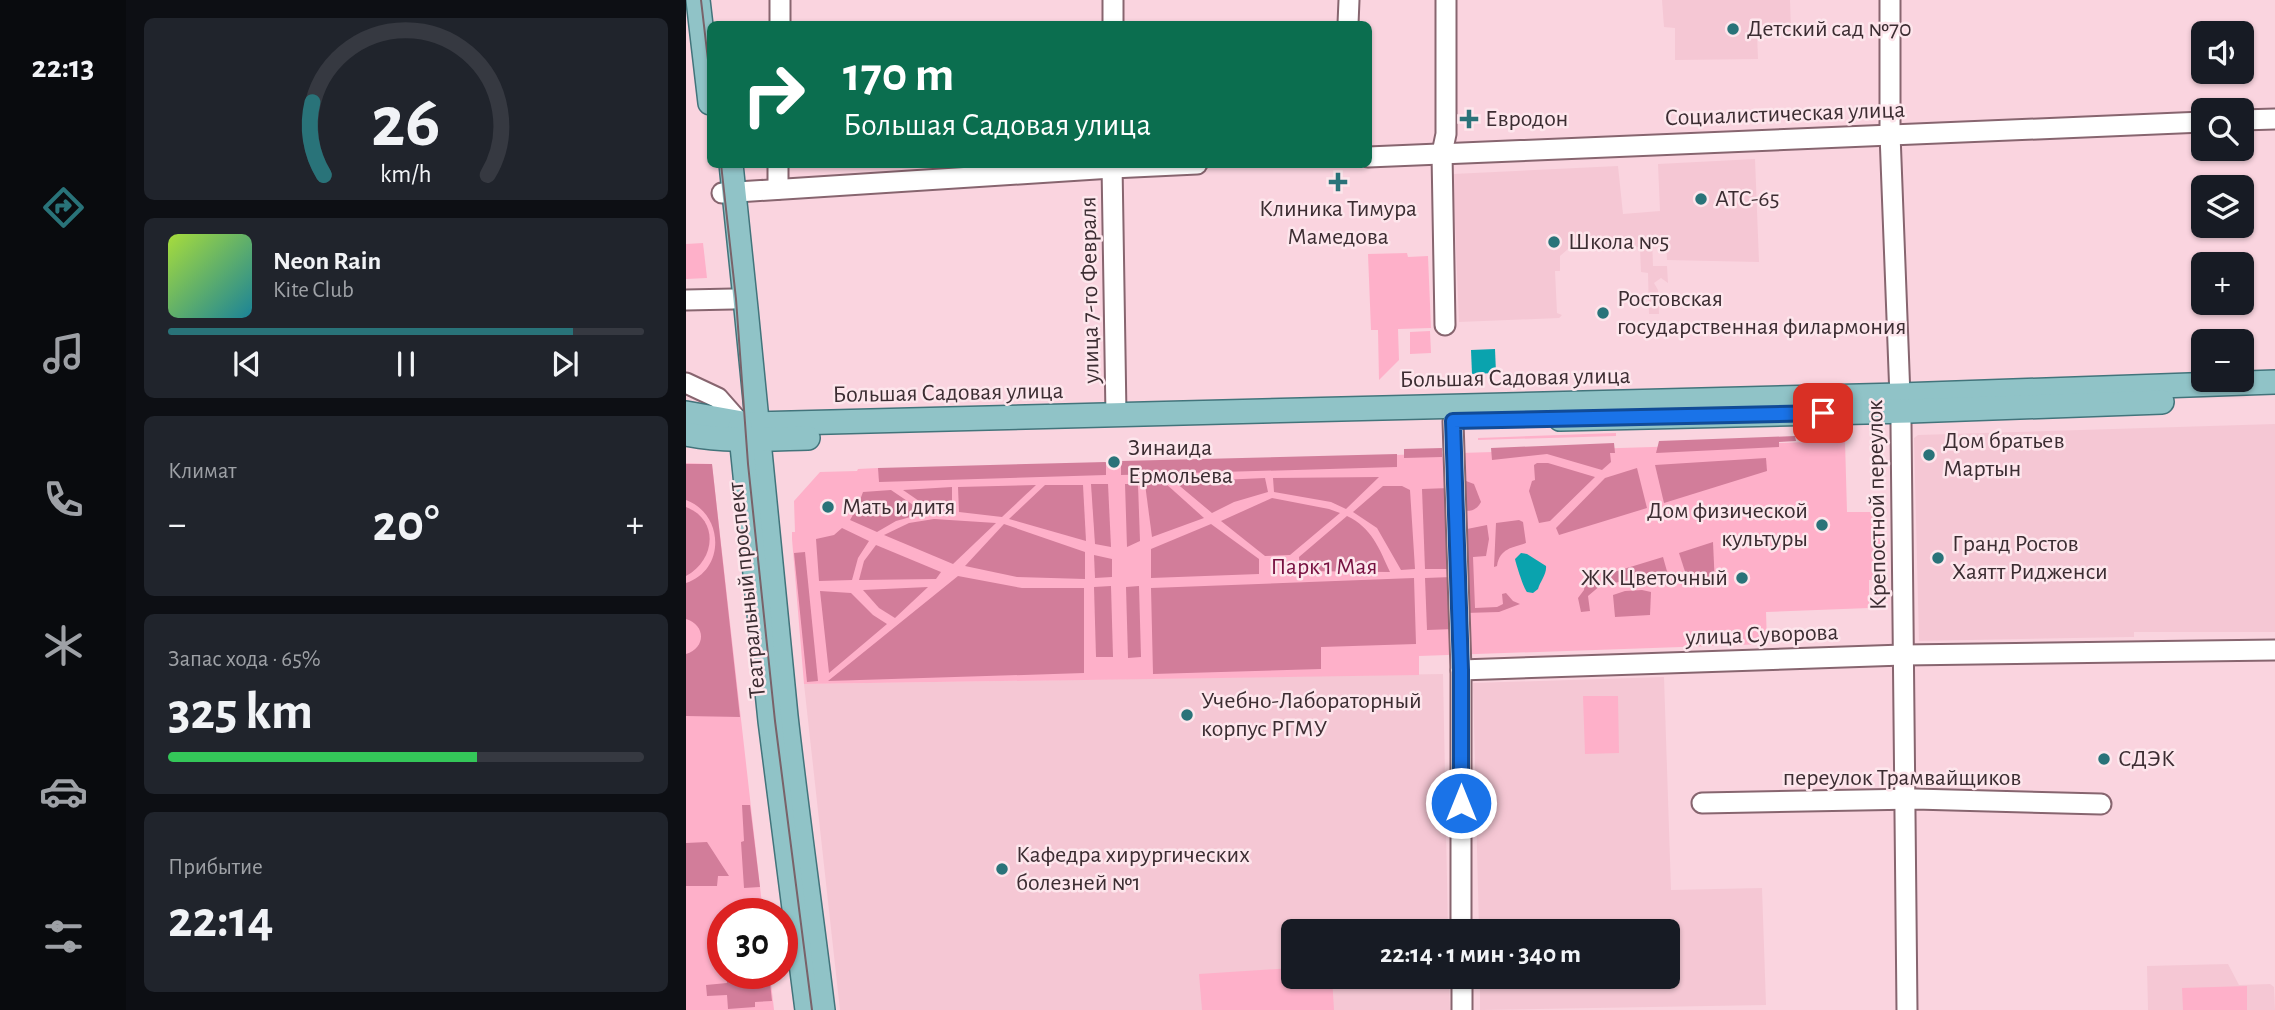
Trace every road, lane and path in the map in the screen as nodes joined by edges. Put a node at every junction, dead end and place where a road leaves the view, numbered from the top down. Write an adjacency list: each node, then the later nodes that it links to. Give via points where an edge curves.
1 (698, 0): 12 (main road)
2 (710, 0): 8 (main road)
3 (780, 0): 9 (street)
4 (1113, 0): 10 (street)
5 (1349, 0): 11 (street)
6 (1446, 0): 17 (street, via 1446,134)
7 (1890, 0): 16 (street, Крепостной переулок)
8 (713, 21)
9 (780, 21)
10 (1113, 21)
11 (1348, 21)
12 (707, 77)
13 (2275, 119): 14 (street)
14 (2254, 120)
15 (2191, 122): 16 (street, Социалистическая улица)
16 (1890, 134): 17 (street, Социалистическая улица); 32 (street, Крепостной переулок)
17 (1441, 153): 18 (street, Социалистическая улица); 28 (street)
18 (1372, 157)
19 (719, 168): 25 (main road, Театральный проспект)
20 (731, 168): 25 (main road, Театральный проспект)
21 (778, 168): 24 (street)
22 (1083, 168): 24 (street)
23 (1112, 168): 34 (street, улица 7-го Февраля)
24 (778, 189): 25 (street)
25 (728, 192): 26 (main road, Театральный проспект); 36 (main road, Театральный проспект, via 746,300)
26 (733, 299): 27 (street); 36 (main road, Театральный проспект)
27 (686, 300)
28 (1445, 325)
29 (2275, 382): 32 (main road, Большая Садовая улица)
30 (686, 383): 36 (street, via 719,398)
31 (2275, 398): 32 (main road, Большая Садовая улица)
32 (1900, 403): 34 (main road, Большая Садовая улица); 35 (main road, Большая Садовая улица); 39 (street, Крепостной переулок)
33 (686, 413): 36 (main road)
34 (1116, 415): 36 (main road, Большая Садовая улица)
35 (1453, 421): 36 (main road, Большая Садовая улица); 40 (street)
36 (749, 431): 37 (main road, via 709,438); 46 (main road, Театральный проспект, via 770,721); 47 (main road, Театральный проспект)
37 (686, 436)
38 (2275, 650): 39 (street, улица Суворова)
39 (1903, 655): 40 (street, улица Суворова); 41 (street, Крепостной переулок)
40 (1461, 670): 44 (street)
41 (1904, 799): 42 (street, переулок Трамвайщиков); 43 (street, переулок Трамвайщиков); 49 (street, Крепостной переулок)
42 (1702, 803)
43 (2101, 803)
44 (1461, 919)
45 (1462, 989): 48 (street)
46 (807, 1010)
47 (823, 1010)
48 (1462, 1010)
49 (1906, 1010)

